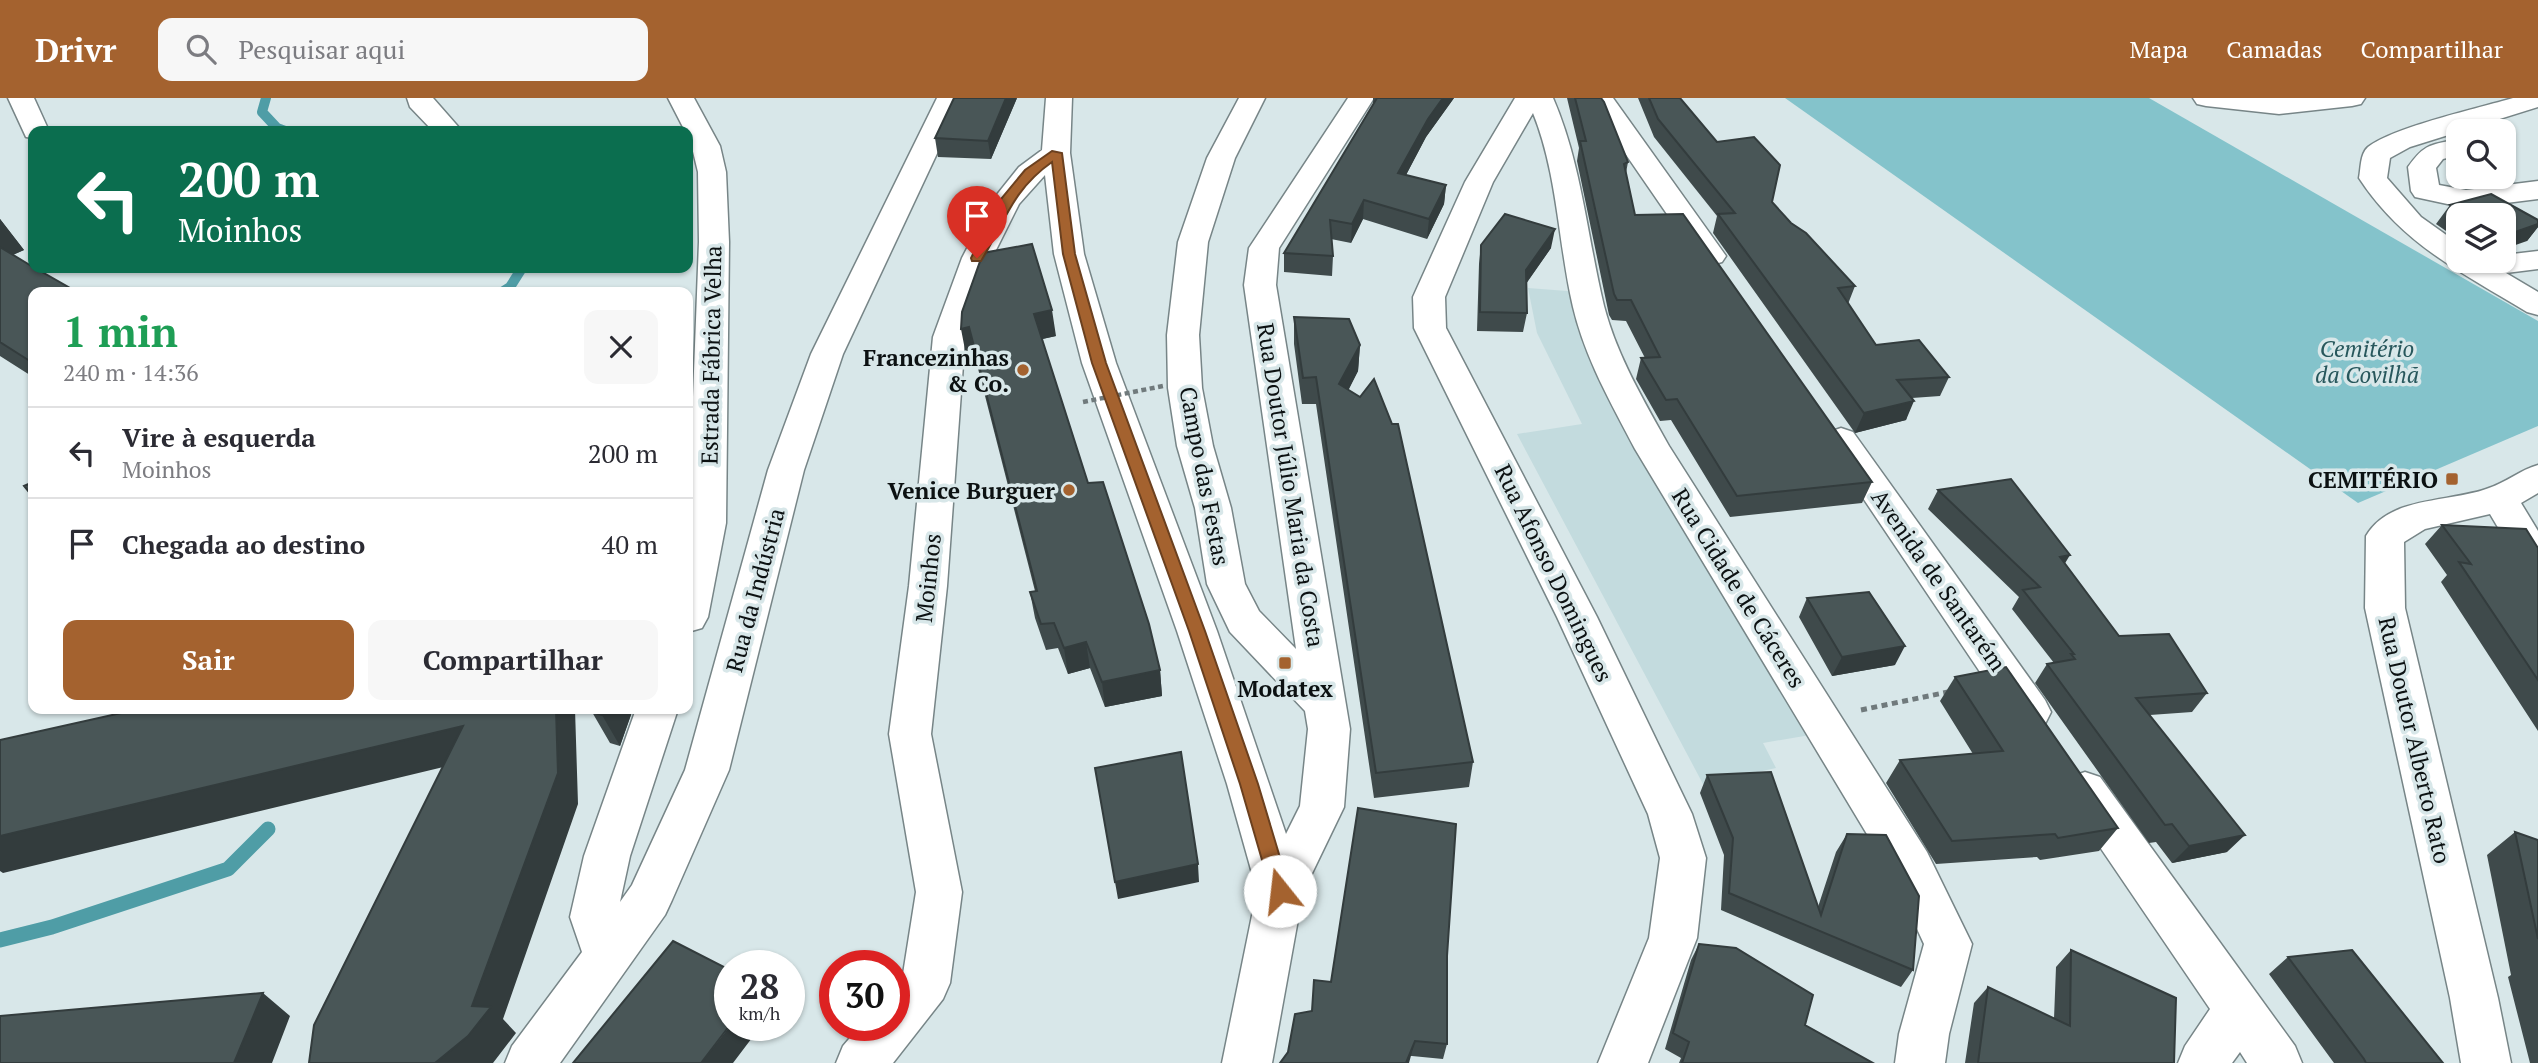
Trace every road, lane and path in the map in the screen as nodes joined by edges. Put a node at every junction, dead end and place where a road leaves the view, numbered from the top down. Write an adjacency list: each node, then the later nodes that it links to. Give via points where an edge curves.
1 (21, 98): 14 (street)
2 (421, 98): 15 (street)
3 (681, 98): 31 (street, Estrada Fábrica Velha, via 706,146 712,172 714,242 707,523)
4 (950, 98): 37 (street, Rua da Indústria, via 827,354 786,470 706,771 649,900)
5 (1059, 98): 17 (street)
6 (1252, 98): 33 (street, Campo das Festas, via 1221,158 1193,242 1183,335 1185,388 1226,584 1244,621)
7 (1361, 98): 33 (street, Rua Doutor Júlio Maria da Costa, via 1264,248 1260,285)
8 (1528, 98): 44 (street, Rua Afonso Domingues, via 1479,182 1429,297 1430,328 1583,629 1670,814 1683,858 1673,939)
9 (1540, 98): 35 (street, Rua Cidade de Cáceres, via 1555,130 1589,309 1618,384 1653,449)
10 (1600, 98): 23 (street)
11 (2206, 98): 12 (street, via 2248,107 2308,106)
12 (2352, 98)
13 (2538, 99): 19 (street, via 2400,141 2377,154 2372,178 2390,206)
14 (34, 126)
15 (443, 126)
16 (2446, 150): 18 (street, via 2433,153 2422,167 2425,191 2466,199)
17 (1056, 153): 36 (street, via 1069,254 1099,363 1197,631); 38 (street, Moinhos, via 1029,173 1006,201 977,258 949,337 910,734 939,892 926,983)
18 (2538, 190)
19 (2446, 250)
20 (2538, 260): 21 (street)
21 (2516, 261)
22 (2484, 273): 24 (street)
23 (1728, 280)
24 (2538, 305)
25 (1164, 386): 26 (path, bridge)
26 (1083, 402)
27 (1825, 417): 32 (street, Avenida de Santarém)
28 (2538, 477): 29 (street)
29 (2500, 499): 30 (street); 48 (street, Rua Doutor Alberto Rato, via 2414,518 2385,536 2385,608)
30 (2538, 564)
31 (693, 592)
32 (2007, 679): 35 (path); 39 (street, Avenida de Santarém)
33 (1325, 704): 36 (street, Rua Doutor Júlio Maria da Costa, via 1329,729 1322,807)
34 (655, 714): 37 (street, via 607,856 593,917)
35 (1820, 719): 45 (street, Rua Cidade de Cáceres, via 1911,866 1948,944)
36 (1280, 891): 43 (street)
37 (608, 957): 41 (street, Rua da Indústria)
38 (910, 1003)
39 (2239, 1010): 46 (street); 47 (street, Avenida de Santarém)
40 (879, 1041): 42 (street, Moinhos)
41 (530, 1063)
42 (861, 1063)
43 (1247, 1063)
44 (1623, 1063)
45 (1920, 1063)
46 (2203, 1063)
47 (2277, 1063)
48 (2486, 1063)

